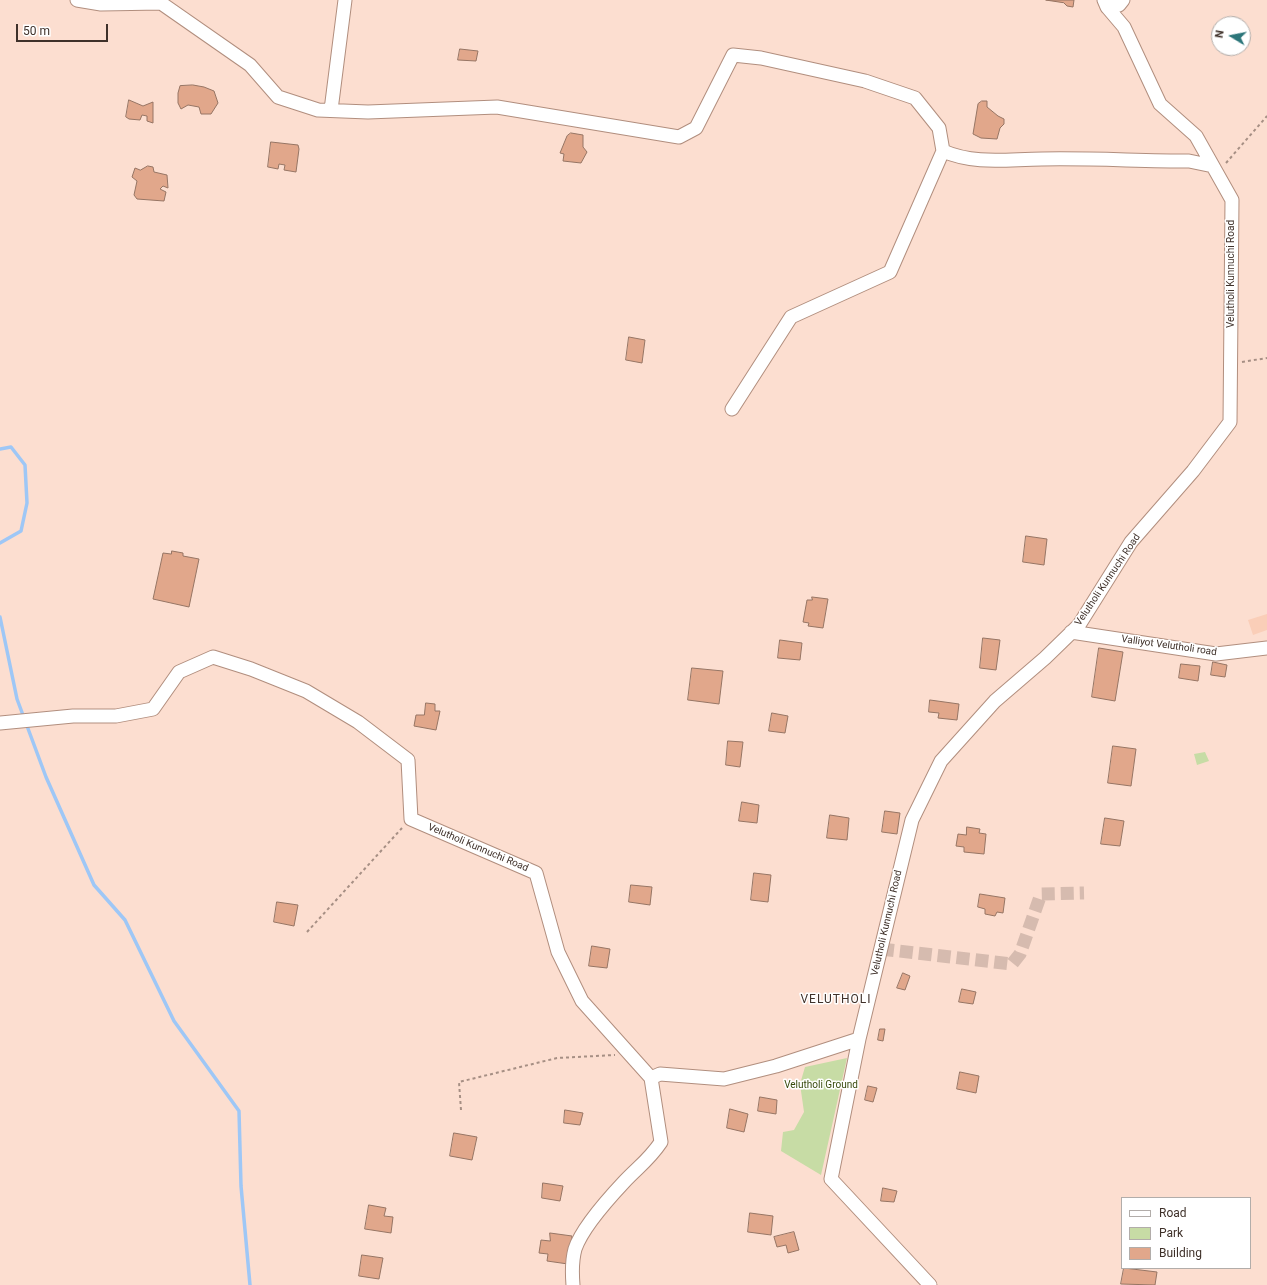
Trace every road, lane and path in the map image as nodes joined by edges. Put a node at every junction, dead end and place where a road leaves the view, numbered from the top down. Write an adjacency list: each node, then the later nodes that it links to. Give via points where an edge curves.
1 (77, 0): 5 (street, via 101,4 161,3 250,66 278,97 318,110)
2 (345, 0): 5 (street)
3 (1123, 0): 4 (street, via 1119,5)
4 (1106, 3): 8 (street, Velutholi Kunnuchi Road, via 1124,27 1160,104 1196,136)
5 (331, 110): 7 (street, via 368,112 497,107 679,137 696,128 733,55 761,58 865,81 915,98 939,128)
6 (1267, 116): 8 (path)
7 (943, 151): 8 (street, via 957,157 983,161 1189,161); 11 (street, via 890,272 791,317)
8 (1215, 169): 10 (street, Velutholi Kunnuchi Road, via 1232,200)
9 (1267, 358): 10 (path)
10 (1231, 363): 12 (street, Velutholi Kunnuchi Road, via 1230,422 1193,472 1131,542 1079,625)
11 (732, 409)
12 (1072, 632): 13 (street, Valliyot Velutholi road, via 1216,654); 17 (street, Velutholi Kunnuchi Road, via 995,701 941,762 912,820)
13 (1267, 648)
14 (0, 723): 15 (street, via 73,716 116,716 153,709 178,672 213,658 251,668 306,691 358,722 408,760)
15 (411, 819): 16 (path); 18 (street, Velutholi Kunnuchi Road, via 536,874 558,952 582,1001)
16 (307, 932)
17 (859, 1038): 19 (street, via 776,1066 724,1079 660,1074); 22 (street, Velutholi Kunnuchi Road, via 831,1179)
18 (630, 1055): 19 (street, Velutholi Kunnuchi Road); 20 (path, via 557,1058 459,1082)
19 (651, 1078): 21 (street, via 661,1142 651,1157 624,1181 593,1218 575,1248)
20 (461, 1110)
21 (573, 1285)
22 (930, 1285)

